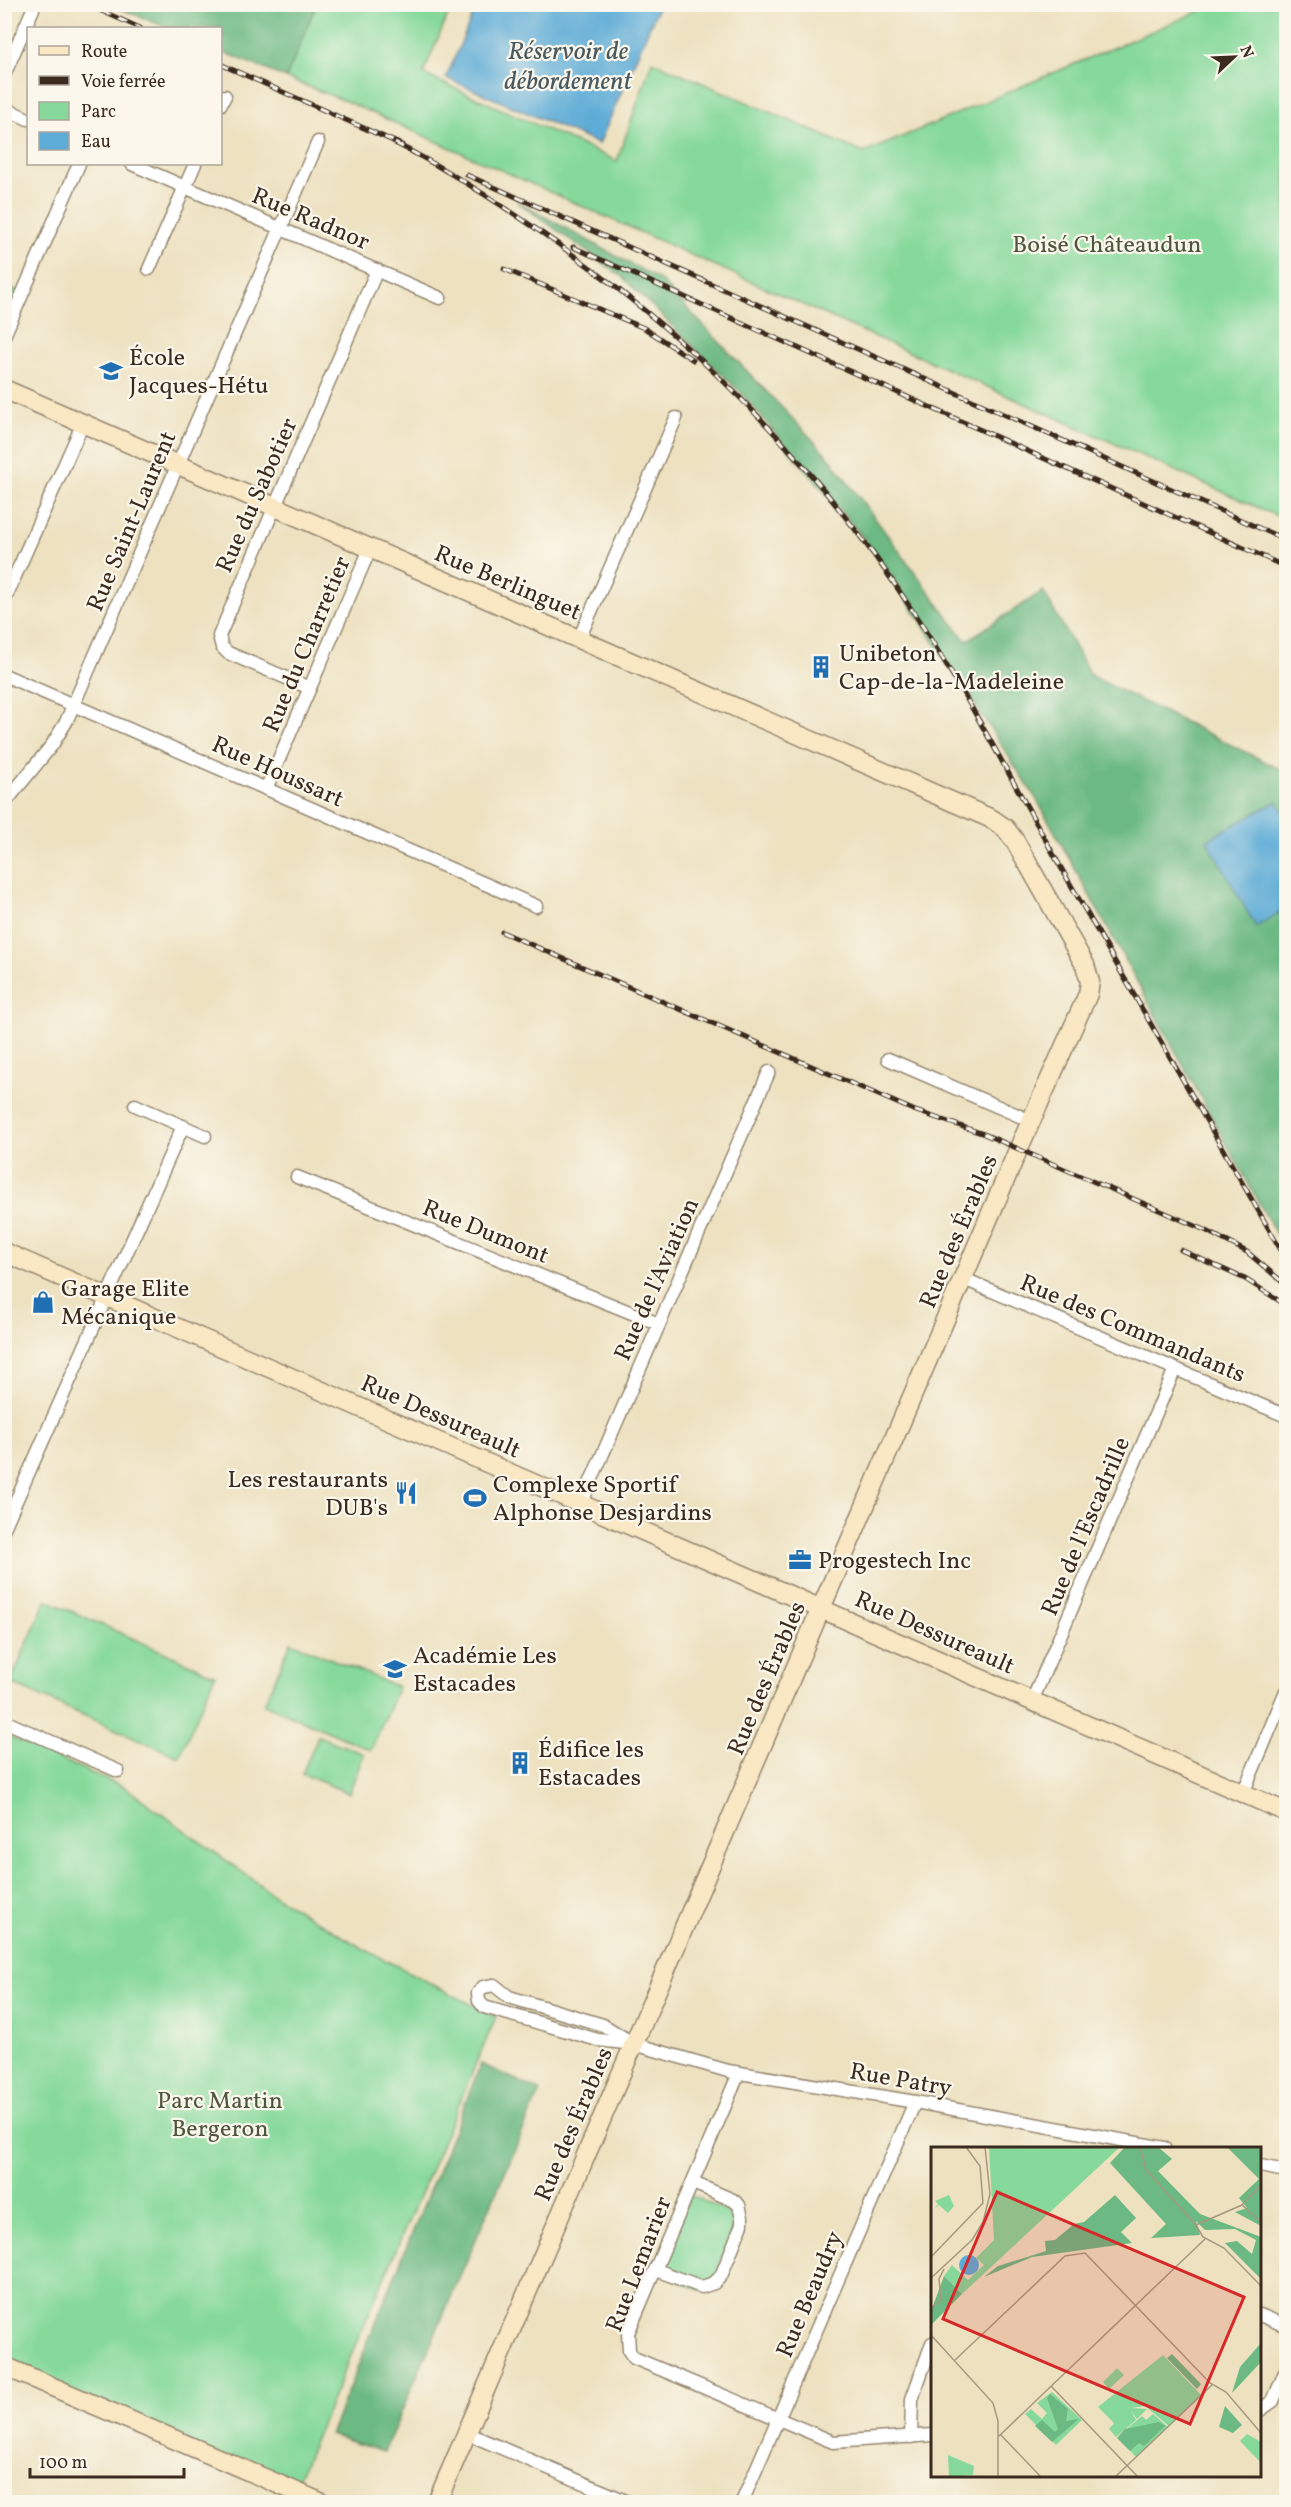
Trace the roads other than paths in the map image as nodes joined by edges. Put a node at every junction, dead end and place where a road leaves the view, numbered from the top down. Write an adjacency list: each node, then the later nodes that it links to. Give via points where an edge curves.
1 (33, 9): 2 (street)
2 (4, 75)
3 (4, 108): 4 (street)
4 (27, 118)
5 (318, 142): 10 (street, Rue Saint-Laurent)
6 (79, 165): 14 (street)
7 (134, 165): 9 (street, Rue Radnor)
8 (195, 165): 9 (street)
9 (185, 187): 10 (street, Rue Radnor); 11 (street)
10 (280, 228): 12 (street, Rue Radnor); 18 (street, Rue Saint-Laurent)
11 (149, 268)
12 (377, 270): 13 (street, Rue Radnor); 19 (street, Rue du Sabotier)
13 (440, 298)
14 (4, 336)
15 (4, 389): 17 (street, Rue Berlinguet)
16 (676, 418): 22 (street)
17 (83, 423): 18 (street, Rue Berlinguet); 21 (street)
18 (178, 465): 19 (street, Rue Berlinguet); 25 (street, Rue Saint-Laurent)
19 (274, 507): 20 (street, Rue Berlinguet); 24 (street, Rue du Sabotier, via 219,632 219,640 228,653)
20 (370, 549): 22 (street, Rue Berlinguet); 24 (street, Rue du Charretier)
21 (4, 601)
22 (579, 639): 28 (street, Rue Berlinguet)
23 (4, 675): 25 (street, Rue Houssart)
24 (310, 688): 26 (street, Rue du Charretier)
25 (74, 705): 26 (street, Rue Houssart); 27 (street, Rue Saint-Laurent, via 52,745)
26 (266, 789): 29 (street, Rue Houssart)
27 (4, 804)
28 (992, 819): 33 (street, Rue des Érables, via 1005,828 1018,847 1085,964 1090,982)
29 (536, 906)
30 (888, 1059): 33 (street)
31 (769, 1072): 40 (street, Rue de l'Aviation)
32 (135, 1105): 34 (street)
33 (1031, 1121): 38 (street, Rue des Érables)
34 (183, 1126): 35 (street); 39 (street)
35 (205, 1136)
36 (297, 1177): 40 (street, Rue Dumont)
37 (4, 1252): 39 (street, Rue Dessureault)
38 (964, 1279): 41 (street, Rue des Commandants); 45 (street, Rue des Érables)
39 (107, 1296): 43 (street, Rue Dessureault); 44 (street)
40 (659, 1324): 43 (street, Rue de l'Aviation)
41 (1176, 1369): 42 (street, Rue des Commandants); 47 (street, Rue de l'Escadrille)
42 (1287, 1416)
43 (582, 1503): 45 (street, Rue Dessureault)
44 (4, 1528)
45 (821, 1609): 47 (street, Rue Dessureault); 52 (street, Rue des Érables)
46 (1287, 1691): 50 (street)
47 (1032, 1701): 50 (street, Rue Dessureault)
48 (4, 1721): 49 (street)
49 (118, 1771)
50 (1243, 1793): 51 (street, Rue Dessureault)
51 (1287, 1812)
52 (634, 2044): 52 (street, Rue Patry, via 603,2025 508,1997 494,1985 483,1987 478,1993 484,2007 598,2040); 53 (street, Rue Patry); 67 (street, Rue des Érables)
53 (740, 2073): 54 (street, Rue Patry); 58 (street, Rue Lemarier)
54 (915, 2102): 55 (street, Rue Patry); 66 (street, Rue Beaudry)
55 (1159, 2147)
56 (1261, 2166): 57 (street)
57 (1287, 2171)
58 (693, 2183): 59 (street, Rue Lemarier); 59 (street, via 733,2200 741,2210 742,2224 723,2272 717,2281 702,2287)
59 (656, 2270): 66 (street, Rue Lemarier, via 627,2337 631,2355)
60 (1261, 2315): 61 (street)
61 (1287, 2326)
62 (931, 2348): 69 (street, via 912,2399)
63 (4, 2366): 70 (street)
64 (1287, 2370): 65 (street, via 1273,2401)
65 (1261, 2409)
66 (778, 2420): 69 (street, via 838,2443); 73 (street, Rue Beaudry)
67 (466, 2433): 71 (street, Rue des Érables); 72 (street)
68 (931, 2435): 69 (street)
69 (911, 2437)
70 (320, 2502)
71 (436, 2502)
72 (628, 2502)
73 (742, 2502)

